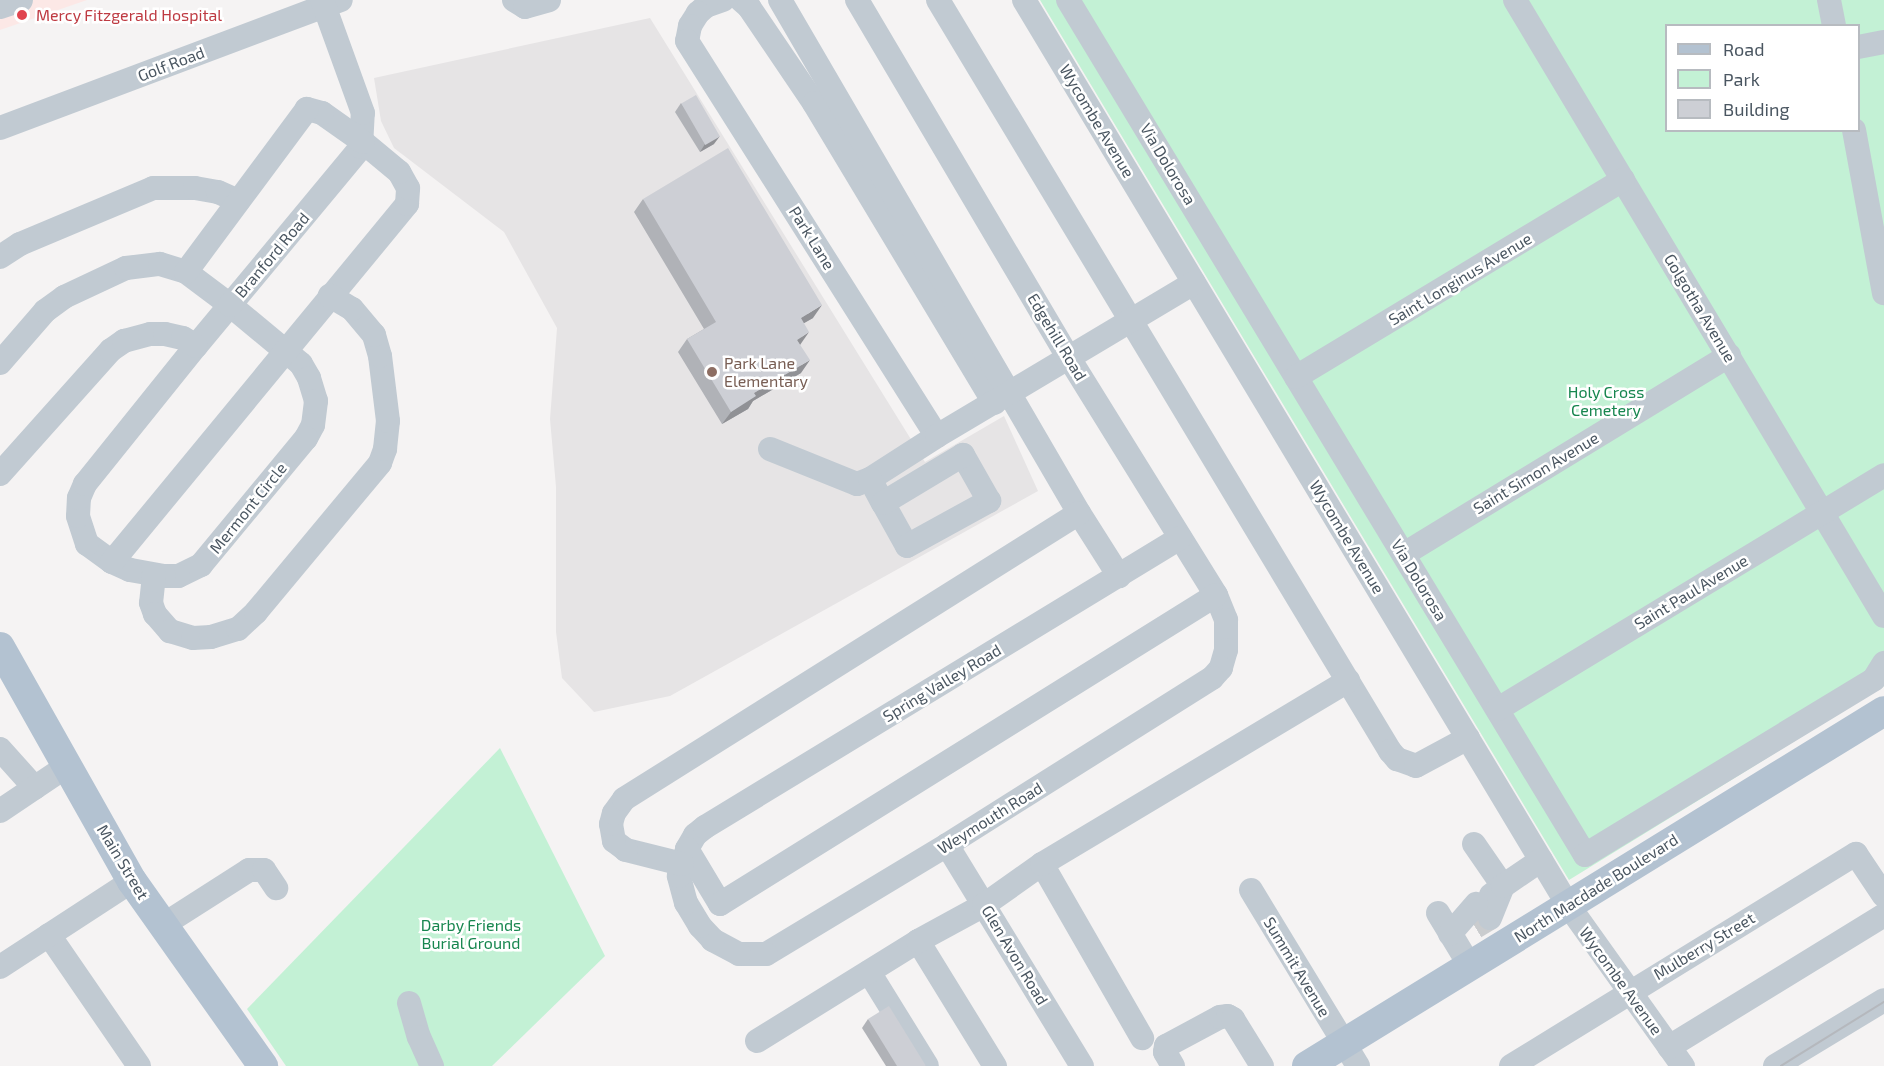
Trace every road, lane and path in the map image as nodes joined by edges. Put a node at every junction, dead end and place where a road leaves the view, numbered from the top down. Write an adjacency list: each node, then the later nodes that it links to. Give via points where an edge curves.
1 (21, 0): 14 (street)
2 (514, 0): 3 (street, via 525,7)
3 (549, 0)
4 (723, 0): 38 (street, Park Lane, via 698,13 687,41)
5 (741, 0): 37 (street, via 814,103)
6 (780, 0): 37 (street)
7 (858, 0): 34 (street, Edgehill Road)
8 (938, 0): 30 (street)
9 (1024, 0): 26 (street, Wycombe Avenue)
10 (1068, 0): 36 (street, Via Dolorosa)
11 (1515, 0): 21 (street, Golgotha Avenue)
12 (1829, 0): 15 (street)
13 (329, 2): 18 (street, Golf Road); 20 (street, via 363,112)
14 (0, 7)
15 (1834, 24)
16 (1884, 42): 17 (street)
17 (1860, 47)
18 (0, 128)
19 (1854, 132): 24 (street)
20 (363, 142): 22 (street, via 322,112 307,110); 28 (street, via 399,172 409,196 407,204); 29 (street, Branford Road)
21 (1623, 180): 33 (street, Golgotha Avenue); 36 (street, Saint Longinus Avenue)
22 (238, 201): 23 (street, via 195,188 153,188 20,244); 25 (street)
23 (0, 258)
24 (1882, 267): 27 (street)
25 (186, 272): 29 (street, Mermont Circle); 35 (street, via 160,264 141,264 64,297 45,311)
26 (1194, 284): 30 (street); 62 (street, Wycombe Avenue)
27 (1884, 293)
28 (330, 296): 32 (street); 52 (street, via 352,309 374,335 388,421 386,448 380,463 238,629 194,638 170,631 153,609)
29 (230, 305): 31 (street, Branford Road); 32 (street, Mermont Circle)
30 (1130, 322): 34 (street); 59 (street)
31 (196, 346): 41 (street, via 165,334 124,341 111,350); 45 (street, Branford Road)
32 (285, 350): 51 (street); 52 (street, Mermont Circle, via 301,363 314,390 316,414 306,438 201,565 178,576)
33 (1729, 356): 48 (street, Golgotha Avenue); 50 (street, Saint Simon Avenue)
34 (1069, 358): 37 (street); 49 (street, Edgehill Road)
35 (0, 363)
36 (1296, 377): 50 (street, Via Dolorosa)
37 (1002, 398): 38 (street); 47 (street)
38 (937, 436): 40 (street)
39 (770, 448): 43 (street, via 857,483)
40 (906, 456): 43 (street); 44 (street)
41 (0, 474)
42 (1884, 475): 48 (street, Saint Paul Avenue)
43 (870, 479): 46 (street)
44 (921, 480): 46 (street); 46 (street, via 963,455 989,501 907,546)
45 (85, 483): 51 (street, Mermont Circle, via 78,507 80,530 87,544)
46 (883, 503)
47 (1079, 513): 53 (street); 69 (street, via 624,799 611,824 614,841 626,850)
48 (1822, 513): 55 (street, Golgotha Avenue); 60 (street, Saint Paul Avenue)
49 (1180, 538): 53 (street, Spring Valley Road); 54 (street, Edgehill Road)
50 (1404, 554): 60 (street, Via Dolorosa)
51 (112, 562): 52 (street, Mermont Circle)
52 (154, 575)
53 (1119, 576): 69 (street, Spring Valley Road, via 705,826 695,835)
54 (1216, 595): 58 (street, Edgehill Road, via 1226,620 1228,640 1225,659); 69 (street, via 720,904)
55 (1884, 616)
56 (0, 647): 64 (main road, Main Street)
57 (1884, 663): 60 (street, Via Dolorosa, via 1874,679 1585,855)
58 (1212, 678): 68 (street, Weymouth Road)
59 (1348, 681): 62 (street, via 1390,751 1407,764 1416,766); 71 (street)
60 (1498, 709)
61 (1884, 711): 77 (main road, North Macdade Boulevard)
62 (1468, 738): 70 (street, Wycombe Avenue)
63 (0, 749): 65 (street)
64 (67, 766): 65 (street); 72 (main road, Main Street)
65 (35, 788): 66 (street)
66 (0, 811)
67 (1474, 843): 78 (street)
68 (947, 845): 69 (street, Weymouth Road, via 766,954 752,956 739,954 713,940 686,903 680,888); 76 (street, Glen Avon Road)
69 (684, 857)
70 (1541, 860): 77 (street, Wycombe Avenue); 78 (street)
71 (1042, 864): 76 (street); 91 (street)
72 (132, 880): 81 (main road, Main Street); 83 (street)
73 (276, 888): 81 (street, via 264,870 249,870)
74 (1251, 890): 93 (street, Summit Avenue)
75 (1884, 896): 88 (street, Mulberry Street, via 1856,854)
76 (984, 904): 84 (street); 100 (street, Glen Avon Road)
77 (1568, 905): 85 (main road, North Macdade Boulevard); 88 (street, Wycombe Avenue)
78 (1487, 906): 82 (street)
79 (1438, 913): 82 (street)
80 (1884, 915): 94 (street)
81 (163, 925): 95 (main road, Main Street)
82 (1450, 934): 85 (street)
83 (49, 935): 86 (street); 96 (street)
84 (918, 941): 87 (street); 99 (street)
85 (1470, 966): 93 (main road, North Macdade Boulevard)
86 (0, 968)
87 (869, 972): 92 (street); 98 (street)
88 (1629, 991): 94 (street, Wycombe Avenue); 104 (street, Mulberry Street)
89 (1884, 1000): 105 (street)
90 (409, 1003): 97 (street)
91 (1142, 1038)
92 (758, 1041)
93 (1351, 1055): 103 (main road, North Macdade Boulevard)
94 (1676, 1056)
95 (254, 1063)
96 (139, 1066)
97 (432, 1066)
98 (927, 1066)
99 (995, 1066)
100 (1082, 1066)
101 (1173, 1066): 102 (street, via 1166,1046 1228,1016)
102 (1262, 1066)
103 (1307, 1066)
104 (1511, 1066)
105 (1775, 1066)

